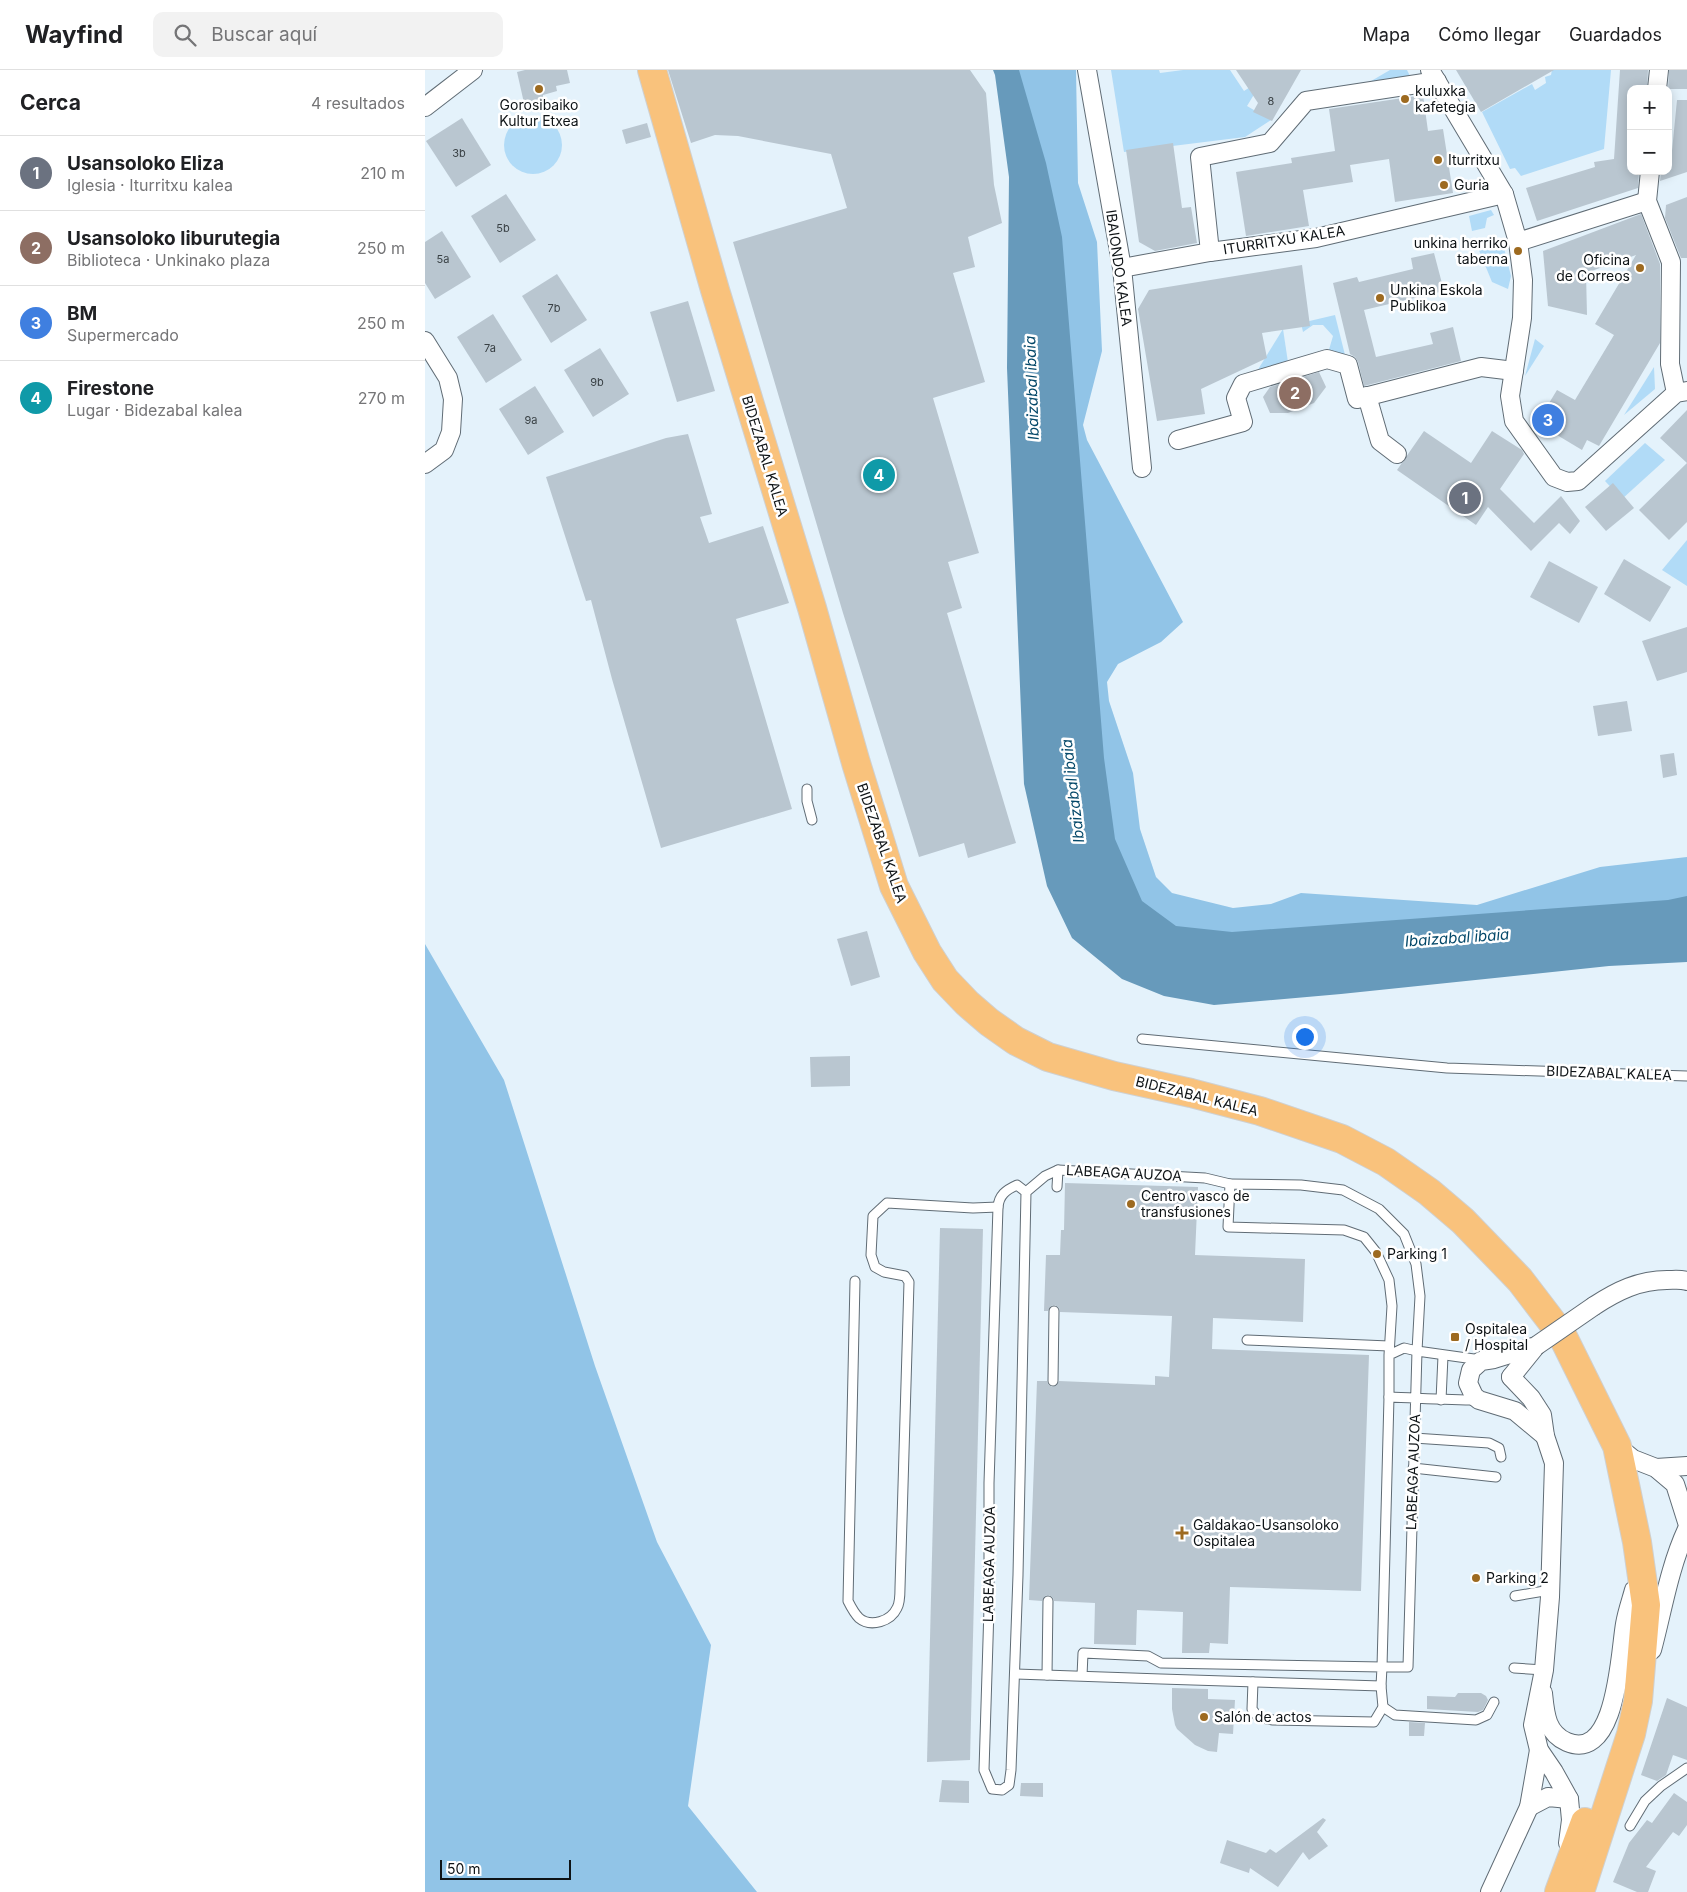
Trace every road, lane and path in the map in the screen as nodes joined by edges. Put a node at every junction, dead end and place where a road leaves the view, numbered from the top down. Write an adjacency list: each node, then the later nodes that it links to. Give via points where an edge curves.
1 (473, 70): 7 (street)
2 (652, 70): 48 (highway, BIDEZABAL KALEA, via 894,886 945,980 989,1022 1016,1041 1048,1057 1260,1112 1342,1139 1386,1162 1449,1209 1520,1280 1562,1335)
3 (1087, 70): 13 (street, IBAIONDO KALEA)
4 (1659, 70): 6 (street)
5 (1433, 76): 9 (street); 12 (street, via 1306,101 1270,143 1200,158)
6 (1657, 85)
7 (425, 107)
8 (1649, 175): 10 (street)
9 (1504, 194): 11 (street); 12 (street, ITURRITXU KALEA, via 1316,238)
10 (1647, 201): 11 (street); 16 (street, via 1671,262 1670,364)
11 (1518, 242): 15 (street, via 1523,280 1522,318)
12 (1210, 252): 13 (street, ITURRITXU KALEA)
13 (1121, 268): 21 (street, IBAIONDO KALEA)
14 (425, 341): 20 (street, via 448,378 453,399 451,432 444,450)
15 (1514, 371): 16 (street, via 1510,396 1514,421 1554,477 1567,482 1578,481); 17 (street, via 1481,367)
16 (1682, 392)
17 (1362, 398): 18 (street, via 1348,365 1327,360 1243,384 1236,398 1243,422); 19 (street, via 1380,441)
18 (1178, 440)
19 (1397, 454)
20 (425, 464)
21 (1142, 468)
22 (807, 789): 23 (lane)
23 (812, 820)
24 (1143, 1039): 25 (lane, BIDEZABAL KALEA, via 1447,1068)
25 (1687, 1076)
26 (1059, 1170): 27 (lane, LABEAGA AUZOA, via 1205,1178); 28 (lane); 29 (lane, LABEAGA AUZOA, via 1045,1176)
27 (1230, 1184): 36 (lane, via 1228,1227 1344,1230 1364,1237 1376,1252 1389,1280 1392,1306); 37 (lane, LABEAGA AUZOA, via 1301,1185 1343,1190 1379,1209 1404,1234 1416,1264 1420,1296)
28 (1057, 1187)
29 (1026, 1192): 30 (lane, via 1017,1185 1006,1190); 63 (lane, LABEAGA AUZOA)
30 (998, 1207): 31 (lane, via 887,1202 873,1216 871,1255 875,1267 905,1276 909,1282 900,1588 898,1607 889,1619 879,1622 860,1619 848,1601); 63 (lane, LABEAGA AUZOA, via 984,1770 992,1789 1002,1790 1009,1785)
31 (855, 1281)
32 (1687, 1281): 35 (street, bridge, via 1656,1280 1616,1292)
33 (1055, 1311): 41 (lane)
34 (1247, 1340): 36 (lane)
35 (1536, 1346): 39 (street); 40 (street)
36 (1389, 1350): 37 (lane, via 1404,1348); 42 (lane)
37 (1417, 1352): 38 (lane); 43 (lane, LABEAGA AUZOA)
38 (1443, 1356): 39 (lane); 44 (lane)
39 (1488, 1360): 40 (street, via 1499,1361); 45 (street, via 1471,1370 1468,1383 1474,1396)
40 (1511, 1377): 45 (street, via 1505,1397); 46 (street, via 1531,1398 1542,1416)
41 (1053, 1381)
42 (1389, 1397): 43 (lane, LABEAGA AUZOA); 61 (lane, LABEAGA AUZOA)
43 (1415, 1397): 44 (lane); 47 (lane, LABEAGA AUZOA)
44 (1441, 1400): 45 (lane)
45 (1485, 1401): 46 (street, via 1515,1410)
46 (1545, 1436): 57 (street, via 1554,1463)
47 (1414, 1438): 49 (lane, via 1489,1443 1499,1448); 51 (lane, LABEAGA AUZOA)
48 (1617, 1446): 52 (street, via 1633,1459); 56 (highway, BIDEZABAL KALEA)
49 (1501, 1458)
50 (1687, 1466): 52 (street)
51 (1413, 1468): 53 (lane); 61 (lane, LABEAGA AUZOA, via 1407,1668)
52 (1656, 1468): 54 (street, via 1675,1484)
53 (1496, 1477)
54 (1687, 1522)
55 (1687, 1529): 69 (street, via 1663,1600)
56 (1637, 1542): 58 (highway); 69 (highway, via 1646,1605)
57 (1551, 1590): 59 (lane); 66 (street)
58 (1634, 1590): 66 (street, via 1625,1622 1616,1688 1608,1718 1597,1737 1586,1744 1576,1745 1564,1741 1552,1730 1548,1724); 77 (highway, via 1632,1648 1619,1723)
59 (1515, 1596)
60 (1048, 1601): 64 (lane)
61 (1382, 1666): 65 (lane, LABEAGA AUZOA, via 1161,1664 1148,1656 1083,1653); 68 (lane, LABEAGA AUZOA)
62 (1514, 1668): 66 (lane)
63 (1015, 1674): 64 (lane)
64 (1047, 1675): 65 (lane)
65 (1082, 1676): 67 (lane)
66 (1542, 1678): 72 (street, via 1533,1726)
67 (1253, 1682): 68 (lane); 71 (lane, via 1252,1709 1258,1717 1273,1720 1374,1722)
68 (1381, 1686): 71 (lane, LABEAGA AUZOA)
69 (1638, 1701): 77 (highway, via 1625,1752)
70 (1494, 1702): 71 (lane, via 1487,1715 1476,1720 1395,1716)
71 (1383, 1707)
72 (1539, 1750): 74 (street); 75 (street)
73 (1687, 1768): 76 (lane, via 1645,1801)
74 (1569, 1799): 75 (street, via 1548,1797); 77 (street)
75 (1529, 1807): 78 (street)
76 (1630, 1826)
77 (1567, 1888)
78 (1490, 1892)

